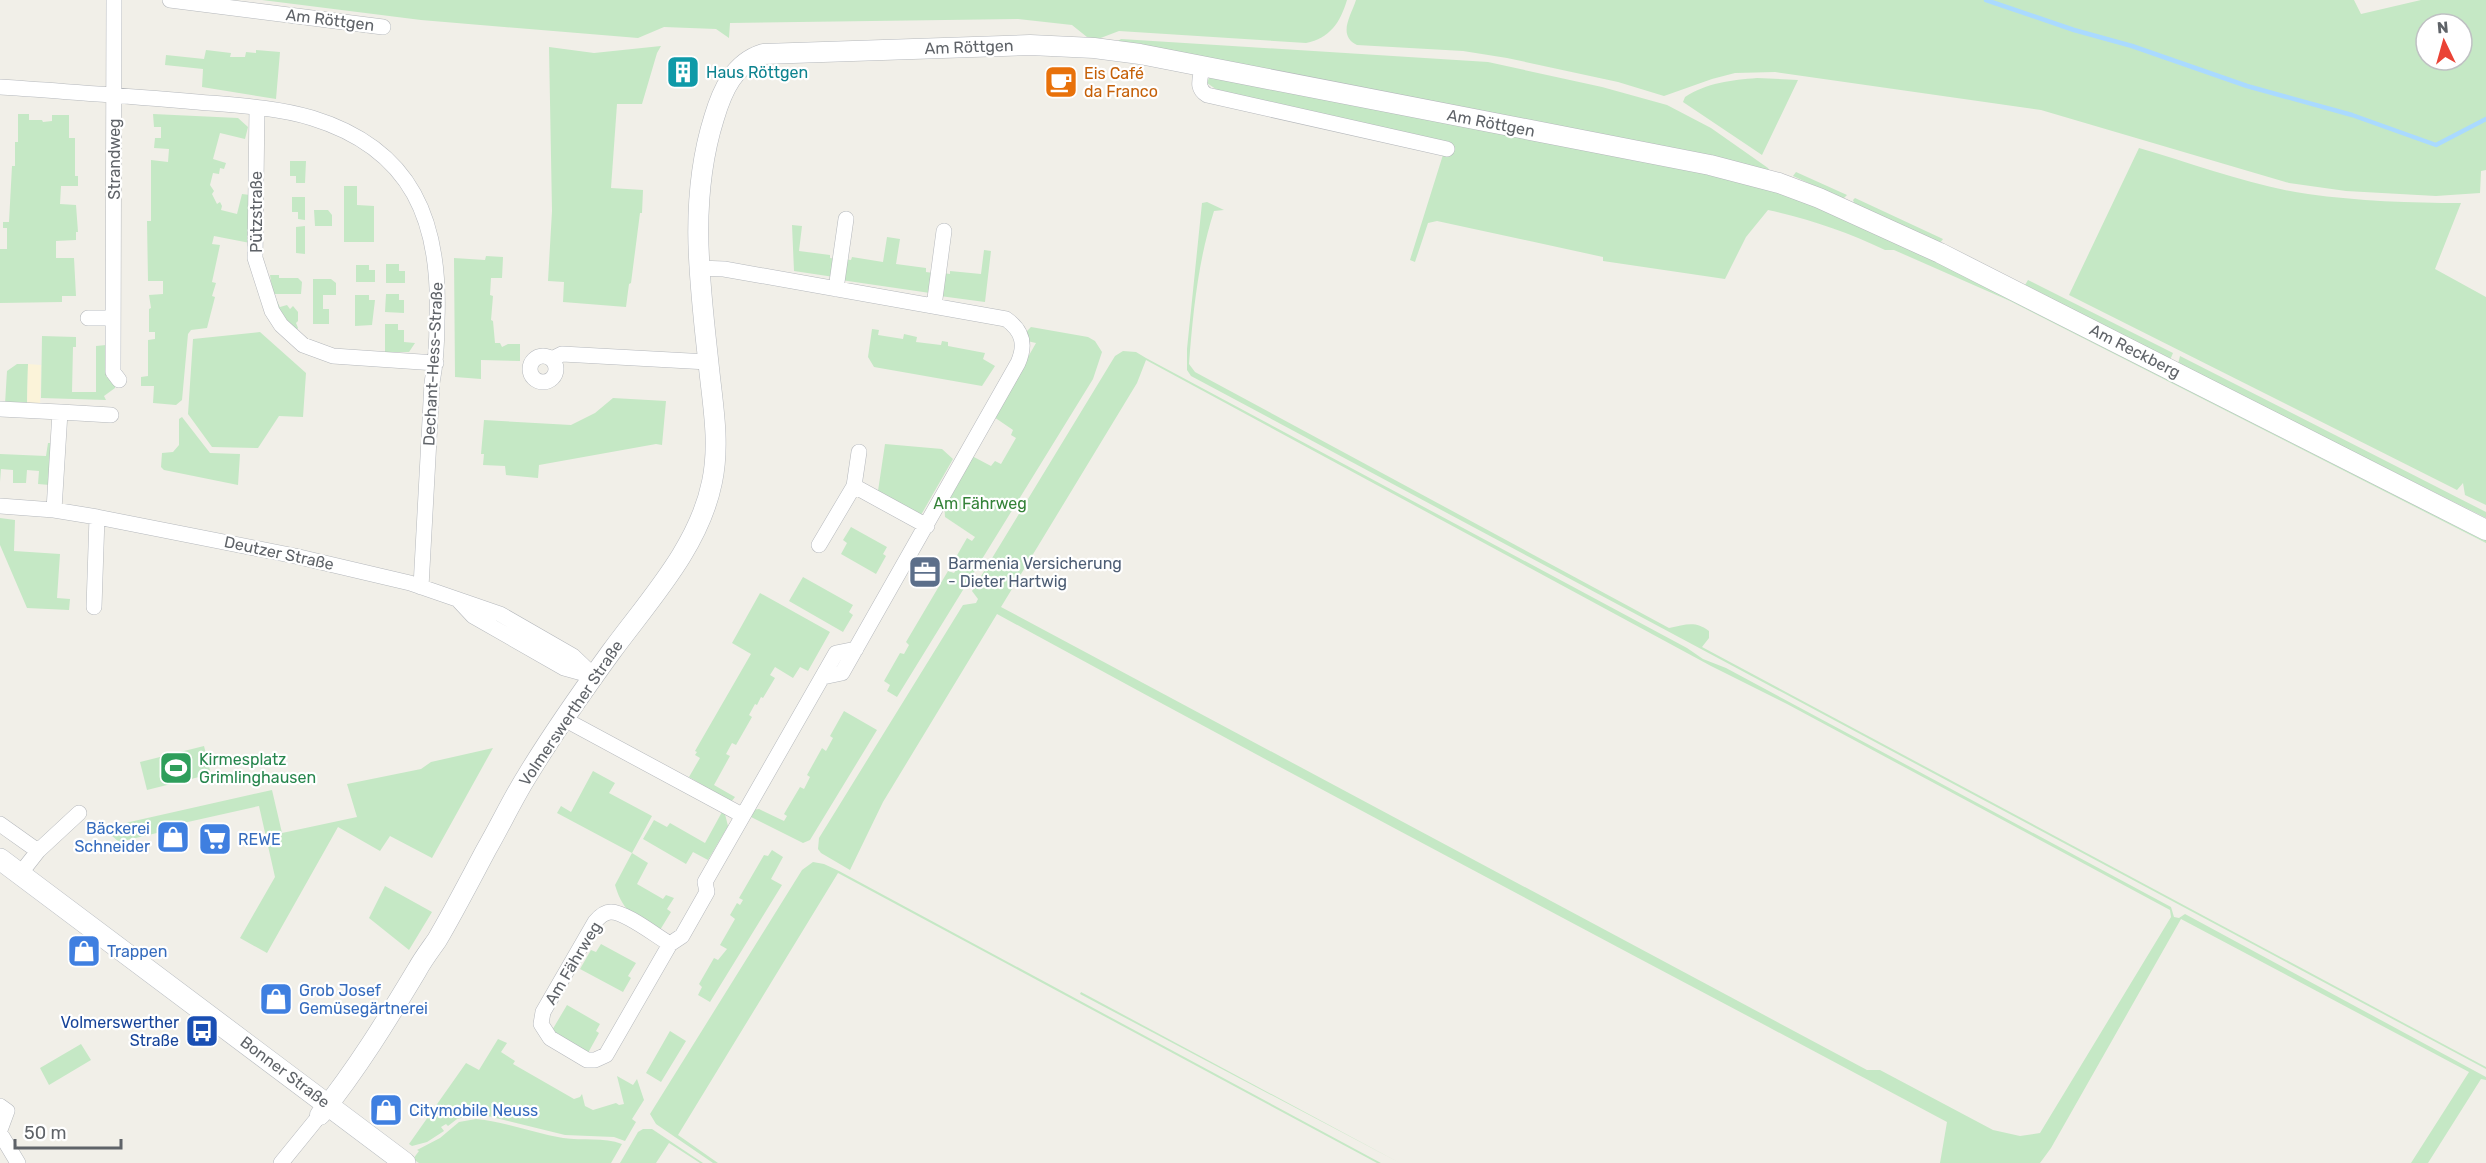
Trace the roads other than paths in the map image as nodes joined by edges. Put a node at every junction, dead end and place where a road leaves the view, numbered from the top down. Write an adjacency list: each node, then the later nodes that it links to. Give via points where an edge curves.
1 (114, 0): 7 (street, Strandweg)
2 (170, 0): 3 (street, Am Röttgen)
3 (383, 27)
4 (1202, 68): 5 (street, Am Röttgen, via 1140,54 1030,45 773,53 754,57); 9 (street, Am Röttgen, via 1199,84 1207,95); 10 (street, Am Röttgen, via 1710,165)
5 (738, 70): 13 (street, Volmerswerther Straße, via 723,91 705,154 697,222)
6 (0, 87): 7 (street, Dechant-Hess-Straße)
7 (114, 95): 8 (street, Dechant-Hess-Straße); 17 (street, Strandweg)
8 (257, 108): 20 (street, Dechant-Hess-Straße, via 311,118 351,134 385,158 411,189 426,219 434,248 438,297); 20 (street, Pützstraße, via 255,258 272,311 281,325 303,345 333,356)
9 (1447, 149)
10 (1779, 183): 31 (street, Am Reckberg, via 1940,253)
11 (846, 219): 14 (street)
12 (944, 231): 15 (street)
13 (699, 268): 14 (street, Am Fährweg); 19 (street, Volmerswerther Straße)
14 (836, 289): 15 (street, Am Fährweg)
15 (934, 306): 30 (street, Am Fährweg, via 1006,319 1018,329 1023,346 1018,363)
16 (88, 318): 17 (street)
17 (113, 318): 21 (street, Strandweg, via 113,372)
18 (552, 359): 19 (street, via 562,354)
19 (708, 362): 35 (street, Volmerswerther Straße, via 716,459 705,508 669,575)
20 (436, 363): 33 (street, Dechant-Hess-Straße)
21 (119, 380)
22 (0, 409): 23 (street)
23 (60, 412): 24 (street); 28 (street)
24 (111, 416)
25 (859, 452): 26 (street)
26 (854, 486): 30 (street); 32 (street)
27 (0, 506): 28 (street, Deutzer Straße)
28 (54, 510): 29 (street, Deutzer Straße)
29 (97, 517): 33 (street, Deutzer Straße, via 344,566); 34 (street)
30 (927, 526): 38 (street, Am Fährweg, via 856,649 836,653)
31 (2486, 530)
32 (819, 545)
33 (421, 587): 35 (street, Deutzer Straße, via 459,600 473,616 564,668)
34 (94, 607)
35 (594, 676): 36 (street, Volmerswerther Straße)
36 (564, 719): 38 (street); 45 (street, Volmerswerther Straße, via 389,1018)
37 (79, 813): 40 (street)
38 (742, 815): 43 (street, Am Fährweg, via 705,882 707,892 702,901 682,936)
39 (0, 824): 40 (street)
40 (38, 851): 42 (street)
41 (0, 859): 42 (main road, Bonner Straße)
42 (20, 874): 45 (main road, Bonner Straße)
43 (670, 944): 43 (street, Am Fährweg, via 622,915 602,915 543,1012 541,1024 546,1034 587,1060 603,1057)
44 (0, 1106): 46 (street, via 7,1111)
45 (325, 1110): 48 (street, Volmerswerther Straße); 49 (main road, Bonner Straße)
46 (0, 1131): 47 (street)
47 (18, 1163)
48 (280, 1163)
49 (405, 1163)

